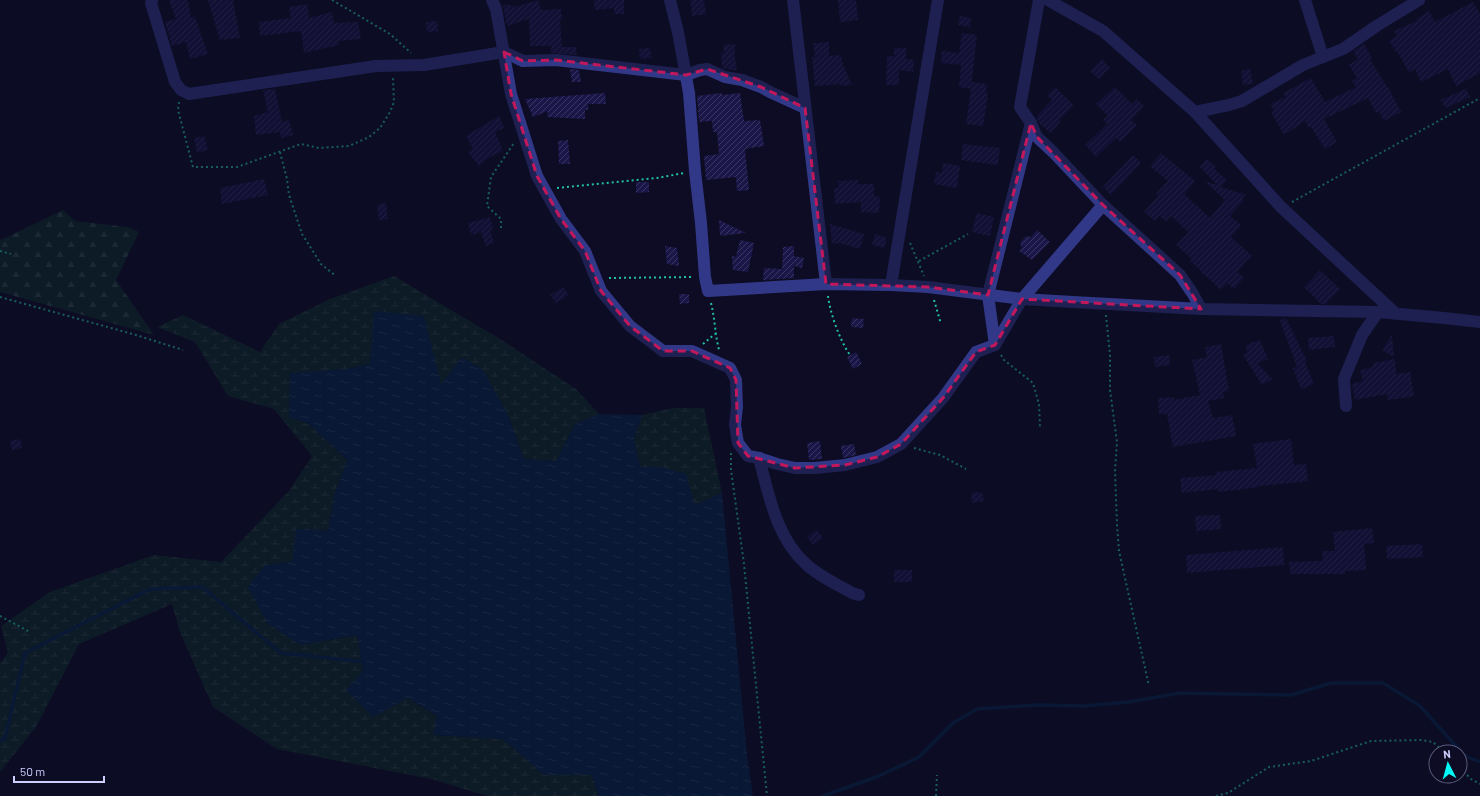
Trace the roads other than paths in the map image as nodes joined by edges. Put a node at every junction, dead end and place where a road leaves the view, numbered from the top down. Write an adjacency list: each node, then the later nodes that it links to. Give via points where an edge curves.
1 (152, 0): 10 (street, via 175,82 181,90 189,94 376,66 424,65)
2 (492, 0): 10 (street, via 496,8)
3 (670, 0): 12 (street)
4 (793, 0): 13 (street)
5 (938, 0): 18 (street)
6 (1039, 0): 15 (street, via 1020,107)
7 (1048, 0): 14 (street, via 1103,31)
8 (1305, 0): 11 (street)
9 (1419, 0): 11 (street, via 1343,49)
10 (504, 52): 12 (street, via 523,61 556,60); 27 (street, via 511,94 537,176 561,219 585,251 601,291 630,326 663,351 692,351 730,368 736,380 735,425 738,444 748,456)
11 (1323, 57): 14 (street, via 1242,101)
12 (686, 75): 13 (street, via 707,69 725,77 761,86); 17 (street, via 708,291)
13 (805, 108): 17 (street)
14 (1195, 112): 23 (street, via 1281,207)
15 (1031, 123): 16 (street, via 1037,137); 19 (street)
16 (1103, 205): 20 (street); 21 (street, via 1180,275)
17 (826, 284): 18 (street)
18 (891, 284): 19 (street)
19 (988, 295): 20 (street); 25 (street)
20 (1022, 299): 21 (street); 25 (street)
21 (1201, 310): 22 (street)
22 (1378, 312): 23 (street); 26 (street, via 1362,335 1344,379)
23 (1395, 313): 24 (street)
24 (1480, 322)
25 (995, 345): 27 (street, via 976,352 943,398 901,444 877,458 815,468 794,468)
26 (1346, 406)
27 (759, 458): 28 (street, via 774,512 787,542 807,566 852,594)
28 (859, 595)

